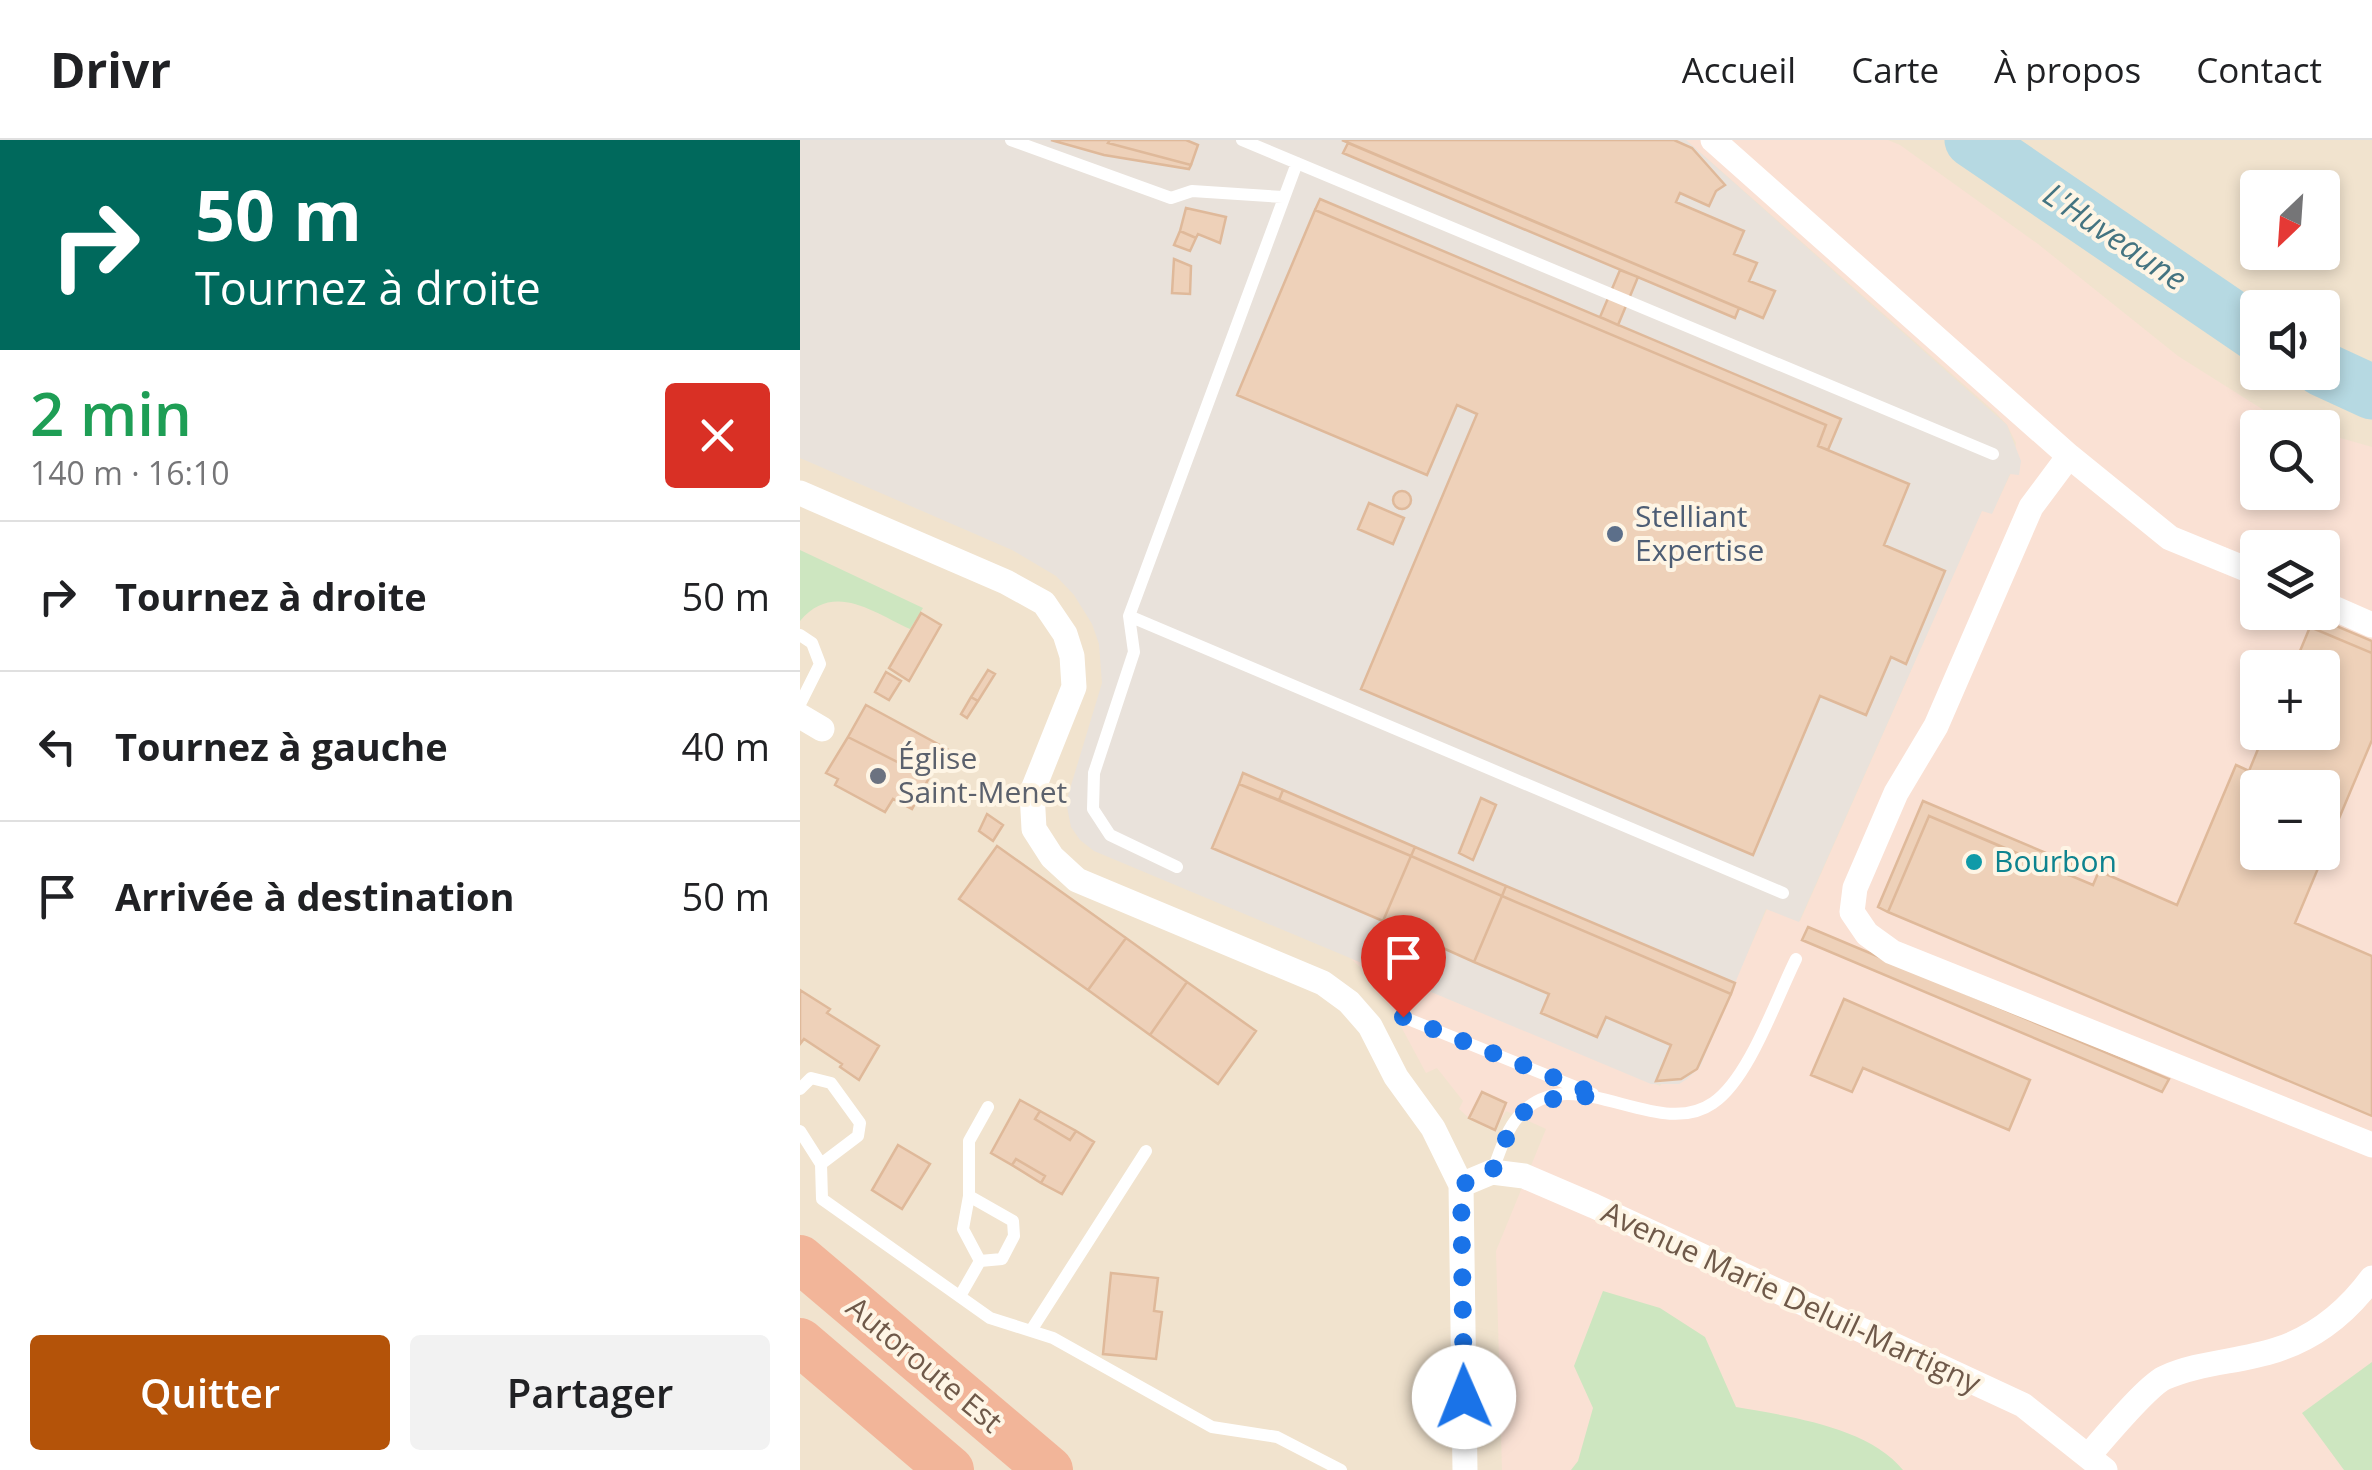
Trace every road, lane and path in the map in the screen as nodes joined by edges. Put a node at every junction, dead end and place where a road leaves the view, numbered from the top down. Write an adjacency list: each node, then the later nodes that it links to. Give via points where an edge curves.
1 (1012, 140): 5 (lane, via 1172,198 1192,191)
2 (1242, 140): 4 (lane)
3 (1713, 140): 7 (street)
4 (1298, 164): 5 (lane); 6 (lane)
5 (1283, 197): 11 (lane)
6 (1993, 454)
7 (2068, 456): 9 (street, via 2170,538); 23 (street, via 2031,507 1936,726 1896,793 1855,888 1852,912 1892,952)
8 (800, 493): 27 (street, via 1044,602 1066,634 1074,688 1032,792 1034,829 1052,857 1077,880 1323,983 1349,1002 1433,1128)
9 (2240, 567)
10 (2340, 611): 12 (street)
11 (1129, 616): 15 (lane, via 1134,652 1094,773 1094,810 1110,834); 16 (lane)
12 (2372, 625)
13 (800, 635): 14 (lane, via 812,643 820,664)
14 (800, 704)
15 (1177, 867)
16 (1784, 893)
17 (1796, 959): 20 (lane, via 1740,1076 1716,1102 1679,1114)
18 (1403, 1017): 20 (lane)
19 (800, 1089): 25 (lane, via 810,1078 830,1084 860,1123 858,1136)
20 (1600, 1096): 26 (lane, via 1553,1096 1534,1104 1518,1117)
21 (988, 1107): 28 (lane, via 969,1140)
22 (800, 1131): 25 (lane)
23 (2372, 1145)
24 (1146, 1151): 33 (lane)
25 (821, 1164): 32 (lane, via 822,1199)
26 (1492, 1172): 27 (street); 35 (street, Avenue Marie Deluil-Martigny, via 1524,1176 2024,1405)
27 (1461, 1185): 39 (street)
28 (969, 1196): 30 (lane, via 963,1228); 30 (lane, via 1013,1221 1014,1236 1002,1259)
29 (800, 1259): 37 (highway, Autoroute Est)
30 (980, 1261): 32 (lane)
31 (2372, 1278): 35 (street, via 2351,1307 2312,1335 2161,1380)
32 (960, 1296): 33 (lane, via 990,1318)
33 (1032, 1329): 38 (lane, via 1212,1427 1276,1437)
34 (800, 1342): 36 (highway, Autoroute Est)
35 (2097, 1463)
36 (950, 1470)
37 (1048, 1470)
38 (1340, 1470)
39 (1465, 1470)

